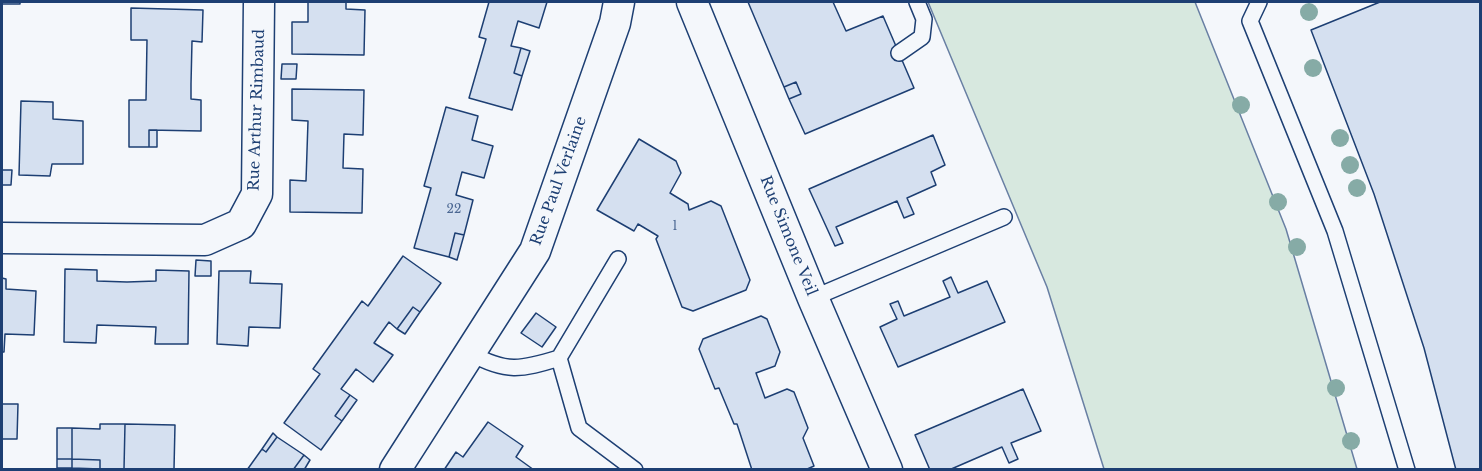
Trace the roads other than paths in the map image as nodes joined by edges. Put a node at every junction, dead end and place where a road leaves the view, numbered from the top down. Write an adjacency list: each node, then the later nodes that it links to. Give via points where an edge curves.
1 (259, 2): 8 (street, Rue Arthur Rimbaud, via 257,194 241,224 205,240)
2 (619, 2): 11 (street, Rue Paul Verlaine, via 535,251)
3 (692, 2): 10 (street, Rue Simone Veil)
4 (917, 2): 6 (lane, via 924,19 922,37)
5 (1259, 2): 16 (lane, via 1250,21 1335,231)
6 (899, 53)
7 (1004, 217): 10 (lane)
8 (2, 238)
9 (618, 259): 12 (lane)
10 (813, 298): 13 (street, Rue Simone Veil)
11 (470, 353): 12 (lane, via 492,366 525,369); 14 (street, Rue Paul Verlaine)
12 (559, 358): 15 (lane, via 579,428)
13 (884, 468)
14 (394, 470)
15 (635, 470)
16 (1407, 470)

